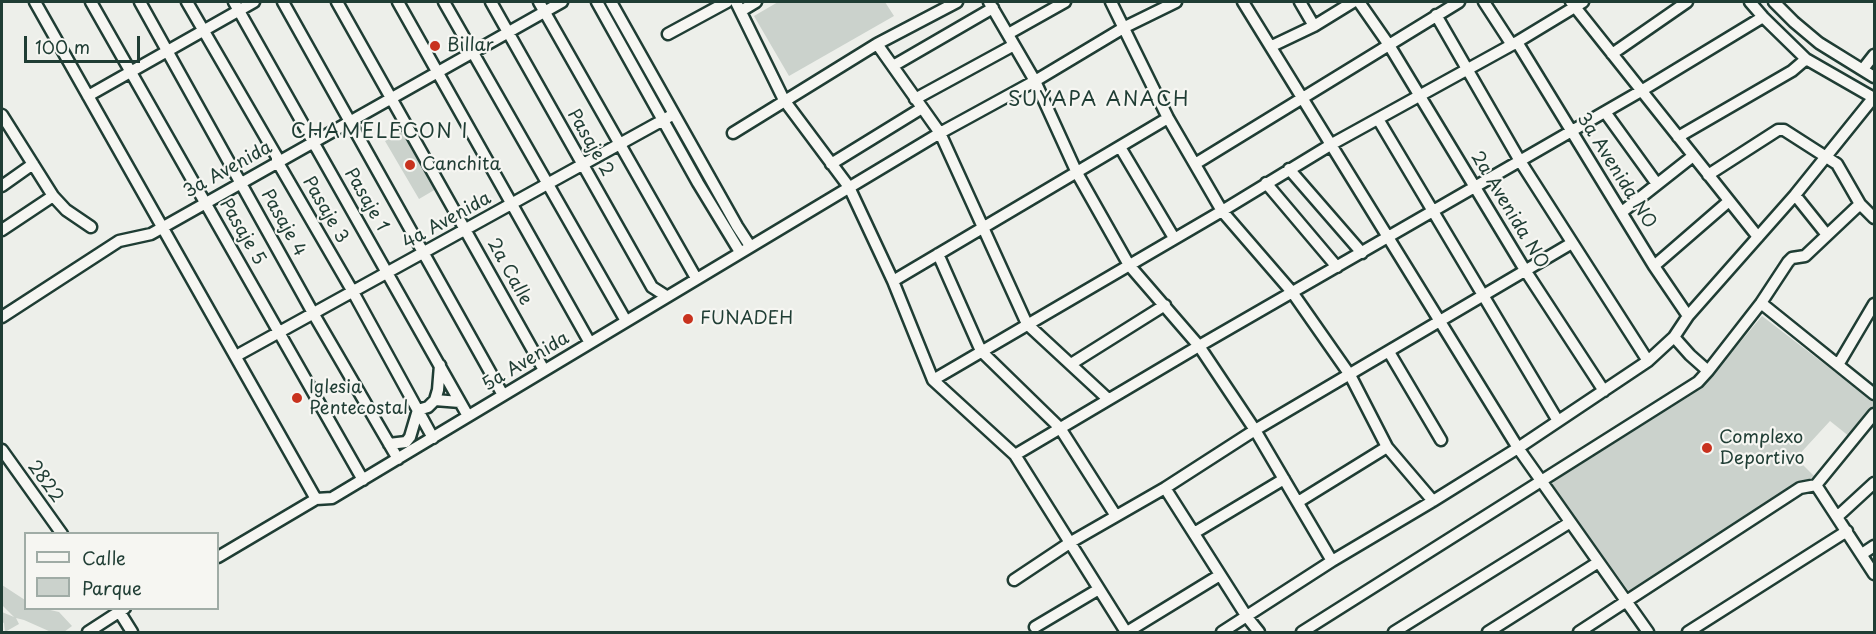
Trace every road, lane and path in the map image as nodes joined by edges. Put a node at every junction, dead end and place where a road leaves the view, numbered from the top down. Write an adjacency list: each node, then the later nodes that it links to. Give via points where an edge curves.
1 (35, 2): 60 (street)
2 (91, 2): 55 (street, Pasaje 5)
3 (140, 2): 47 (street, Pasaje 4)
4 (187, 2): 38 (street, Pasaje 3)
5 (254, 2): 31 (street)
6 (283, 2): 72 (street, Pasaje 1)
7 (338, 2): 63 (street, 2a Calle)
8 (398, 2): 56 (street)
9 (444, 2): 48 (street)
10 (491, 2): 39 (street, Pasaje 2)
11 (562, 2): 32 (street, 3a Avenida)
12 (597, 2): 69 (street)
13 (611, 2): 69 (street)
14 (727, 2): 40 (street)
15 (756, 2): 33 (street)
16 (957, 2): 43 (street)
17 (1065, 2): 41 (street)
18 (1111, 2): 37 (street)
19 (1176, 2): 37 (street, 5a Avenida)
20 (1243, 2): 46 (street)
21 (1300, 2): 36 (street)
22 (1353, 2): 36 (street)
23 (1359, 2): 45 (street, 2a Avenida NO)
24 (1459, 2): 34 (street)
25 (1484, 2): 42 (street, 3a Avenida NO)
26 (1687, 2): 49 (street)
27 (1750, 2): 35 (street)
28 (1774, 2): 54 (street, via 1813,38)
29 (1576, 3): 42 (street); 49 (street)
30 (991, 5): 41 (street); 52 (street)
31 (236, 6): 38 (street); 77 (street, Pasaje 1)
32 (541, 6): 39 (street, 3a Avenida); 78 (street)
33 (738, 6): 65 (street)
34 (1436, 15): 45 (street); 53 (street)
35 (1763, 17): 51 (street); 59 (street)
36 (1314, 26): 46 (street)
37 (1125, 27): 58 (street, 5a Avenida); 70 (street)
38 (202, 31): 47 (street); 83 (street, Pasaje 3)
39 (508, 32): 48 (street, 3a Avenida); 86 (street, Pasaje 2)
40 (668, 34)
41 (1008, 34): 44 (street)
42 (1514, 43): 53 (street); 73 (street, 3a Avenida NO)
43 (877, 44): 52 (street); 65 (street)
44 (1014, 45): 58 (street); 66 (street)
45 (1389, 45): 61 (street, 2a Avenida NO); 62 (street)
46 (1272, 46): 62 (street)
47 (166, 51): 55 (street); 92 (street, Pasaje 4)
48 (472, 52): 56 (street, 3a Avenida); 94 (street)
49 (1612, 54): 59 (street)
50 (1875, 55): 54 (street)
51 (1806, 58): 64 (street); 76 (street)
52 (892, 66): 66 (street)
53 (1467, 69): 61 (street); 84 (street)
54 (1863, 69): 57 (street)
55 (131, 70): 60 (street); 101 (street, Pasaje 5)
56 (437, 71): 63 (street, 3a Avenida); 103 (street)
57 (1875, 77)
58 (1035, 81): 75 (street, 5a Avenida); 90 (street)
59 (1641, 91): 67 (street); 76 (street)
60 (88, 96): 109 (street)
61 (1420, 96): 71 (street); 98 (street, 2a Avenida NO)
62 (1303, 97): 79 (street); 88 (street)
63 (391, 98): 72 (street, 3a Avenida); 112 (street, 2a Calle)
64 (1874, 98): 82 (street)
65 (784, 100): 74 (street); 87 (street)
66 (919, 103): 75 (street); 87 (street)
67 (1605, 112): 73 (street); 95 (street)
68 (2, 115): 85 (street)
69 (669, 117): 78 (street, 4a Avenida); 119 (street); 121 (street)
70 (1168, 118): 80 (street); 88 (street)
71 (1378, 119): 79 (street); 106 (street)
72 (350, 121): 77 (street, 3a Avenida); 120 (street, Pasaje 1)
73 (1571, 131): 84 (street); 107 (street, 3a Avenida NO)
74 (733, 133)
75 (940, 133): 97 (street, 5a Avenida); 110 (street)
76 (1678, 137): 81 (street)
77 (313, 141): 83 (street, 3a Avenida); 128 (street, Pasaje 1)
78 (620, 144): 86 (street, 4a Avenida); 129 (street)
79 (1332, 144): 89 (street); 115 (street)
80 (1120, 147): 90 (street); 117 (street)
81 (1693, 156): 91 (street); 95 (street)
82 (1825, 157): 91 (street, via 1778,130); 99 (street); 104 (street, via 1841,169)
83 (277, 161): 92 (street, 3a Avenida); 131 (street, Pasaje 3)
84 (1520, 161): 98 (street); 118 (street)
85 (33, 164): 96 (street); 100 (street)
86 (583, 164): 94 (street, 4a Avenida); 134 (street, Pasaje 2, via 652,287)
87 (831, 164): 97 (street)
88 (1195, 164): 105 (street)
89 (1289, 169): 93 (street); 122 (street)
90 (1077, 173): 110 (street); 124 (street)
91 (1708, 175): 102 (street)
92 (242, 181): 101 (street, 3a Avenida); 138 (street, Pasaje 4)
93 (1266, 183): 105 (street); 126 (street)
94 (547, 184): 103 (street, 4a Avenida); 141 (street)
95 (1658, 184): 107 (street)
96 (2, 186)
97 (849, 187): 119 (street, 5a Avenida); 130 (street)
98 (1476, 187): 106 (street); 127 (street, 2a Avenida NO)
99 (1795, 195): 114 (street); 116 (street)
100 (53, 196): 111 (street); 113 (street)
101 (205, 201): 109 (street, 3a Avenida); 144 (street, Pasaje 5)
102 (1729, 201): 116 (street); 125 (street)
103 (510, 204): 112 (street, 4a Avenida); 146 (street)
104 (1860, 204): 108 (street); 114 (street)
105 (1222, 211): 117 (street); 132 (street)
106 (1433, 211): 115 (street); 133 (street)
107 (1622, 212): 125 (street, 3a Avenida NO)
108 (1875, 218)
109 (162, 226): 140 (street, 3a Avenida, via 151,234 119,241); 150 (street)
110 (984, 226): 123 (street); 143 (street)
111 (91, 227)
112 (466, 229): 120 (street, 4a Avenida); 155 (street, 2a Calle)
113 (2, 230)
114 (1827, 235): 135 (street, via 1805,256 1792,258)
115 (1389, 237): 122 (street); 142 (street)
116 (1758, 237): 139 (street)
117 (1174, 238): 124 (street)
118 (1572, 243): 127 (street); 151 (street)
119 (750, 246): 121 (street, 5a Avenida)
120 (424, 252): 128 (street, 4a Avenida); 161 (street, Pasaje 1)
121 (740, 252): 129 (street, 5a Avenida)
122 (1362, 253): 126 (street)
123 (938, 254): 130 (street); 148 (street)
124 (1129, 266): 137 (street); 143 (street)
125 (1654, 266): 139 (street, 3a Avenida NO)
126 (1337, 267): 132 (street)
127 (1525, 270): 133 (street); 159 (street, 2a Avenida NO)
128 (388, 272): 131 (street, 4a Avenida); 153 (street, Pasaje 1)
129 (696, 278): 134 (street, 5a Avenida)
130 (893, 281): 158 (street)
131 (353, 292): 138 (street, 4a Avenida); 165 (street, Pasaje 3)
132 (1292, 292): 147 (street); 157 (street)
133 (1482, 295): 142 (street); 168 (street)
134 (666, 296): 141 (street, 5a Avenida)
135 (1761, 303): 154 (street); 156 (street)
136 (1875, 304): 154 (street)
137 (1165, 305): 147 (street); 152 (street)
138 (314, 313): 144 (street, 4a Avenida); 173 (street, Pasaje 4)
139 (1688, 316): 145 (street)
140 (2, 317)
141 (626, 321): 146 (street, 5a Avenida)
142 (1439, 321): 149 (street); 175 (street)
143 (1028, 324): 148 (street); 152 (street)
144 (280, 332): 150 (street, 4a Avenida); 180 (street, Pasaje 5)
145 (1674, 337): 151 (street); 156 (street)
146 (590, 343): 155 (street, 5a Avenida)
147 (1199, 346): 162 (street); 170 (street)
148 (981, 351): 158 (street); 169 (street)
149 (1389, 352): 157 (street); 172 (street)
150 (236, 356): 185 (street)
151 (1648, 361): 159 (street)
152 (1071, 364): 162 (street)
153 (440, 365): 163 (street); 164 (street, Pasaje 1)
154 (1838, 365): 160 (street)
155 (544, 370): 161 (street, 5a Avenida)
156 (1708, 371): 181 (street, via 1698,382)
157 (1350, 375): 170 (street); 174 (street)
158 (933, 380): 177 (street)
159 (1604, 391): 168 (street)
160 (1875, 394)
161 (503, 395): 167 (street, 5a Avenida)
162 (1108, 399): 169 (street)
163 (435, 400): 164 (street); 165 (street)
164 (460, 402): 167 (street, Pasaje 1)
165 (418, 410): 171 (street, Pasaje 3); 173 (street, via 406,442)
166 (1875, 414): 183 (street)
167 (468, 416): 171 (street, 5a Avenida)
168 (1558, 421): 175 (street)
169 (1060, 428): 177 (street); 188 (street)
170 (1255, 430): 179 (street); 184 (street)
171 (433, 438): 178 (street, 5a Avenida)
172 (1441, 440)
173 (389, 444): 178 (street, Pasaje 4)
174 (1387, 447): 186 (street); 187 (street)
175 (1518, 448): 181 (street); 186 (street)
176 (2, 450): 192 (street, 2822)
177 (1015, 455): 194 (street)
178 (398, 459): 180 (street, 5a Avenida)
179 (1284, 479): 187 (street); 193 (street)
180 (363, 480): 185 (street, 5a Avenida, via 332,498)
181 (1541, 482): 190 (street); 213 (street)
182 (1875, 483): 189 (street)
183 (1816, 485): 189 (street); 204 (street, via 1800,488)
184 (1166, 488): 188 (street); 193 (street)
185 (316, 499): 197 (street, 5a Avenida)
186 (1433, 501): 198 (street)
187 (1298, 502): 198 (street)
188 (1116, 516): 194 (street)
189 (1837, 516): 191 (street)
190 (1569, 523): 199 (street); 214 (street)
191 (1847, 531): 196 (street); 218 (street)
192 (61, 532)
193 (1194, 533): 200 (street)
194 (1071, 542): 202 (street); 203 (street)
195 (1875, 546): 196 (street)
196 (1862, 554): 201 (street)
197 (219, 556)
198 (1332, 561): 206 (street)
199 (1597, 563): 204 (street); 215 (street)
200 (1220, 574): 206 (street); 210 (street)
201 (1875, 574)
202 (1014, 580)
203 (1099, 589): 207 (street); 210 (street)
204 (1627, 602): 216 (street); 217 (street)
205 (121, 610): 208 (street); 209 (street)
206 (1247, 618): 211 (street); 212 (street)
207 (1035, 627)
208 (88, 633)
209 (132, 633)
210 (1127, 633)
211 (1222, 633)
212 (1258, 633)
213 (1302, 633)
214 (1394, 633)
215 (1488, 633)
216 (1579, 633)
217 (1648, 633)
218 (1688, 633)

